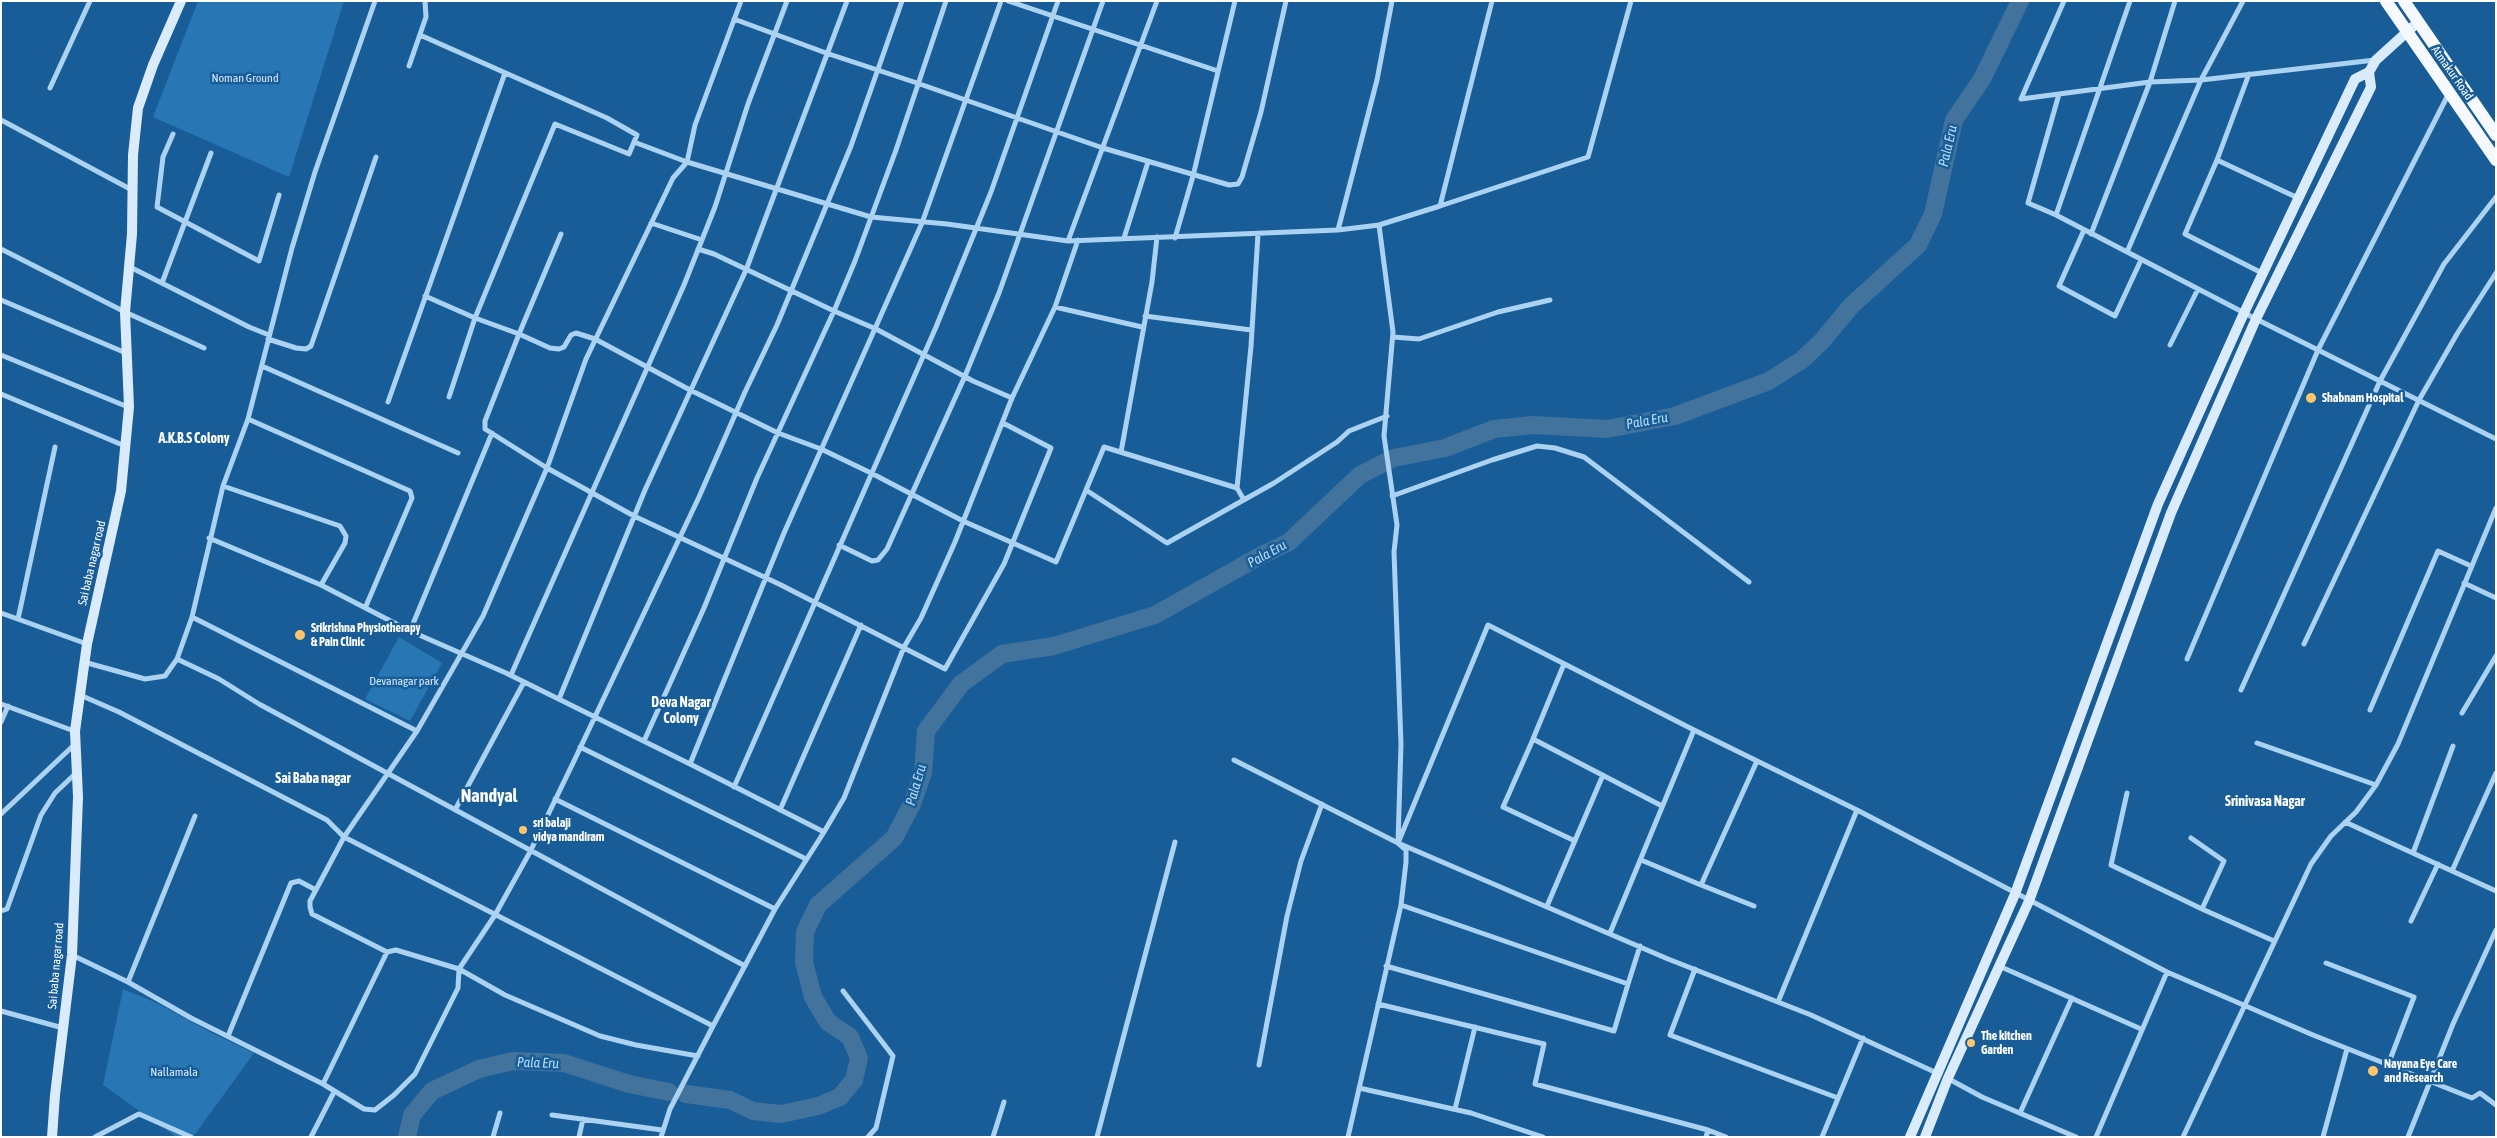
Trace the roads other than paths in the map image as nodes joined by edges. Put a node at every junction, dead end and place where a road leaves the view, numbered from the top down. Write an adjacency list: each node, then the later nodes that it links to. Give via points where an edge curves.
1 (90, 1): 45 (street)
2 (181, 1): 65 (street, Sai baba nagar road, via 138,108)
3 (375, 1): 116 (street, via 315,172)
4 (425, 1): 32 (street, via 426,17)
5 (740, 1): 27 (street)
6 (787, 1): 31 (street)
7 (847, 1): 34 (street)
8 (902, 1): 37 (street)
9 (946, 1): 44 (street)
10 (1002, 1): 49 (street)
11 (1008, 1): 26 (street)
12 (1058, 1): 26 (street)
13 (1103, 1): 29 (street)
14 (1157, 1): 33 (street)
15 (1235, 1): 38 (street)
16 (1286, 1): 64 (street, via 1242,177 1238,184 1229,185)
17 (1392, 1): 79 (street, via 1377,80)
18 (1492, 1): 71 (street)
19 (1631, 1): 71 (street, via 1588,157)
20 (2064, 1): 48 (street, via 2021,99)
21 (2130, 1): 46 (street)
22 (2176, 1): 43 (street)
23 (2243, 1): 42 (street)
24 (2386, 1): 30 (main road, Atmakur Road)
25 (2404, 1): 28 (main road, Atmakur Road)
26 (1053, 16): 29 (street); 50 (street)
27 (734, 19): 31 (street); 61 (street, via 695,125)
28 (2418, 22): 30 (street); 54 (main road, Atmakur Road)
29 (1092, 30): 33 (street); 52 (street)
30 (2406, 31): 35 (street); 47 (main road, Atmakur Road)
31 (774, 34): 34 (street); 63 (street)
32 (420, 35): 36 (street); 40 (street)
33 (1141, 45): 38 (street); 56 (street)
34 (826, 54): 37 (street); 66 (street)
35 (2376, 60): 39 (street); 41 (street)
36 (409, 66)
37 (879, 71): 44 (street); 70 (street)
38 (1218, 71): 64 (street)
39 (2369, 72): 69 (street, via 2355,79); 111 (street, via 2371,87)
40 (505, 73): 55 (street, via 607,118 637,135); 102 (street)
41 (2250, 74): 42 (street); 59 (street)
42 (2201, 80): 43 (street); 93 (street)
43 (2150, 82): 46 (street); 83 (street)
44 (918, 83): 49 (street); 73 (street)
45 (50, 88)
46 (2100, 88): 48 (street); 72 (street)
47 (2449, 92): 60 (main road, Atmakur Road); 121 (street)
48 (2059, 94): 72 (street, via 2028,203)
49 (964, 100): 50 (street); 75 (street)
50 (1016, 118): 52 (street); 78 (street)
51 (1, 120): 65 (street)
52 (1055, 132): 56 (street); 84 (street)
53 (174, 134): 74 (street, via 163,157 157,207)
54 (2496, 135)
55 (634, 142): 61 (street); 110 (street, via 629,154 555,124)
56 (1103, 148): 62 (street); 90 (street)
57 (211, 154): 74 (street)
58 (376, 157): 116 (street, via 311,346 296,348)
59 (2217, 160): 69 (street); 98 (street, via 2185,234)
60 (2496, 160)
61 (686, 162): 63 (street); 76 (street, via 673,178)
62 (1148, 162): 64 (street); 86 (street)
63 (726, 173): 66 (street); 88 (street)
64 (1193, 176): 87 (street)
65 (132, 190): 95 (street, Sai baba nagar road)
66 (777, 190): 70 (street); 96 (street)
67 (279, 195): 74 (street, via 259,261)
68 (2496, 197): 128 (street, via 2444,264)
69 (2298, 198): 98 (street)
70 (826, 202): 73 (street); 101 (street)
71 (1440, 206): 77 (street)
72 (2056, 215): 80 (street)
73 (871, 217): 75 (street); 106 (street)
74 (186, 222): 99 (street)
75 (922, 222): 78 (street); 113 (street)
76 (651, 223): 88 (street); 118 (street)
77 (1378, 225): 79 (street); 117 (street)
78 (976, 228): 84 (street); 124 (street)
79 (1338, 230): 82 (street)
80 (2084, 230): 83 (street); 94 (street, via 2059,286 2115,316)
81 (561, 234): 115 (street)
82 (1258, 234): 87 (street); 114 (street)
83 (2091, 234): 93 (street)
84 (1021, 235): 90 (street); 127 (street)
85 (1158, 237): 86 (street); 87 (street); 109 (street)
86 (1124, 238): 89 (street)
87 (1175, 238)
88 (702, 240): 92 (street)
89 (1078, 240): 90 (street); 105 (street)
90 (1068, 241)
91 (1, 249): 107 (street)
92 (698, 249): 96 (street); 125 (street)
93 (2128, 252): 94 (street)
94 (2141, 260): 100 (street)
95 (129, 267): 99 (street); 107 (street, Sai baba nagar road)
96 (746, 270): 101 (street); 129 (street)
97 (2496, 273): 133 (street)
98 (2262, 274): 108 (street)
99 (162, 283): 116 (street)
100 (2198, 289): 108 (street); 119 (street)
101 (791, 291): 106 (street); 136 (street)
102 (425, 296): 110 (street); 134 (street)
103 (1, 300): 122 (street)
104 (1550, 300): 117 (street, via 1498,312 1419,339)
105 (1055, 307): 112 (street); 132 (street)
106 (834, 311): 113 (street); 141 (street)
107 (125, 312): 120 (street); 122 (street, Sai baba nagar road)
108 (2244, 313): 111 (street); 241 (street, via 2158,504)
109 (1145, 316): 112 (street); 114 (street)
110 (475, 318): 115 (street); 131 (street)
111 (2256, 319): 121 (street); 242 (street, via 2171,513)
112 (1142, 327): 146 (street)
113 (876, 329): 124 (street); 145 (street)
114 (1252, 330): 151 (street)
115 (519, 334): 118 (street, via 559,349 576,333); 140 (street, via 485,421 485,429)
116 (268, 337): 126 (street)
117 (1392, 337): 137 (street)
118 (595, 340): 125 (street); 148 (street)
119 (2170, 345)
120 (204, 348)
121 (2318, 350): 128 (street); 184 (street)
122 (126, 353): 135 (street, Sai baba nagar road)
123 (1, 355): 135 (street)
124 (924, 356): 127 (street); 149 (street)
125 (647, 365): 129 (street); 153 (street)
126 (262, 366): 138 (street); 147 (street)
127 (965, 376): 132 (street); 154 (street)
128 (2380, 381): 133 (street); 189 (street)
129 (690, 390): 136 (street); 158 (street)
130 (1, 394): 143 (street)
131 (449, 397)
132 (1012, 398): 139 (street)
133 (2419, 400): 142 (street); 179 (street)
134 (388, 402)
135 (129, 407): 143 (street, Sai baba nagar road)
136 (736, 411): 141 (street); 160 (street)
137 (1387, 416): 155 (street, via 1384,436); 156 (street, via 1349,431 1337,442)
138 (248, 419): 150 (street); 172 (street, via 410,491 412,498)
139 (1003, 423): 159 (street); 162 (street, via 1050,448)
140 (492, 433): 148 (street); 177 (street)
141 (778, 433): 145 (street); 164 (street)
142 (2496, 439)
143 (126, 446): 178 (street, Sai baba nagar road, via 121,491)
144 (55, 447): 175 (street)
145 (821, 449): 149 (street); 166 (street)
146 (1121, 452): 151 (street); 152 (street, via 1104,447)
147 (458, 453)
148 (547, 468): 153 (street); 181 (street, via 483,616)
149 (871, 473): 154 (street); 163 (street)
150 (223, 486): 161 (street); 169 (street, via 340,526 346,536 345,543)
151 (1237, 488): 156 (street)
152 (1086, 490): 156 (street, via 1167,543); 162 (street, via 1056,562)
153 (593, 494): 158 (street); 187 (street)
154 (913, 494): 159 (street); 163 (street, via 887,549 878,560 872,561)
155 (1392, 496): 167 (street, via 1537,446 1555,448 1584,457); 231 (street, via 1397,525 1394,552 1401,744)
156 (1244, 500)
157 (2496, 508): 165 (street)
158 (634, 516): 160 (street); 191 (street)
159 (963, 522): 162 (street); 180 (street, via 921,618)
160 (680, 537): 164 (street); 196 (street)
161 (209, 538): 169 (street); 174 (street)
162 (1012, 541): 180 (street, via 1004,564 945,669)
163 (839, 545): 171 (street)
164 (724, 559): 166 (street); 202 (street)
165 (2471, 566): 168 (street); 194 (street, via 2438,551)
166 (766, 578): 171 (street); 209 (street)
167 (1749, 582)
168 (2464, 583): 170 (street); 214 (street, via 2398,744)
169 (321, 585): 172 (street)
170 (2496, 598)
171 (816, 602): 176 (street); 215 (street)
172 (366, 606): 177 (street)
173 (1, 613): 175 (street)
174 (192, 617): 183 (street); 200 (street)
175 (18, 619): 178 (street)
176 (861, 625): 180 (street); 221 (street)
177 (410, 631): 181 (street)
178 (87, 644): 185 (street, Sai baba nagar road)
179 (2304, 644)
180 (904, 647): 226 (street, via 844,798)
181 (462, 654): 187 (street); 200 (street)
182 (2496, 656): 195 (street)
183 (177, 659): 185 (street, via 165,676 155,679); 211 (street)
184 (2187, 659)
185 (84, 662): 190 (street, Sai baba nagar road)
186 (1564, 664): 198 (street); 201 (street); 231 (street, via 1488,625)
187 (511, 676): 188 (street)
188 (524, 682): 191 (street); 220 (street)
189 (2240, 690)
190 (79, 695): 199 (street, Sai baba nagar road); 227 (street, via 119,712 328,820)
191 (559, 699): 196 (street)
192 (1, 704): 193 (street)
193 (8, 706): 197 (street); 199 (street)
194 (2370, 710)
195 (2462, 713)
196 (595, 717): 202 (street); 206 (street)
197 (1, 722)
198 (1694, 730): 208 (street); 219 (street)
199 (75, 731): 204 (street, Sai baba nagar road)
200 (417, 731): 211 (street)
201 (1536, 732): 213 (street, via 1533,739); 229 (street, via 1503,808)
202 (644, 741): 209 (street)
203 (2258, 743): 214 (street)
204 (74, 744): 210 (street, Sai baba nagar road); 223 (street)
205 (2453, 746): 233 (street)
206 (580, 747): 217 (street); 234 (street)
207 (1234, 760): 218 (street)
208 (1757, 761): 222 (street); 238 (street)
209 (690, 764): 215 (street)
210 (76, 773): 248 (street, via 55,793 41,815 7,909); 256 (street, Sai baba nagar road, via 78,798)
211 (387, 773): 220 (street); 227 (street)
212 (2496, 773): 237 (street)
213 (1603, 775): 219 (street); 229 (street)
214 (2376, 785): 225 (street)
215 (734, 787): 221 (street)
216 (2127, 793): 246 (street, via 2111,865)
217 (555, 799): 232 (street); 247 (street)
218 (1322, 804): 231 (street); 280 (street, via 1301,861)
219 (1662, 806): 235 (street)
220 (455, 810): 232 (street)
221 (780, 810): 226 (street)
222 (1857, 810): 241 (street); 268 (street)
223 (1, 814)
224 (195, 816): 264 (street)
225 (2346, 822): 233 (street); 253 (street, via 2331,836 2311,864)
226 (824, 832): 234 (street)
227 (344, 837): 239 (street); 249 (street)
228 (2191, 838): 246 (street, via 2224,861)
229 (1575, 841): 244 (street)
230 (1175, 842): 307 (street)
231 (1398, 843): 243 (street, via 1406,850); 244 (street)
232 (530, 852): 249 (street); 258 (street)
233 (2413, 853): 236 (street)
234 (806, 859): 247 (street)
235 (1641, 860): 238 (street); 252 (street)
236 (2438, 864): 237 (street); 250 (street)
237 (2452, 871): 240 (street)
238 (1701, 885): 245 (street)
239 (316, 890): 255 (street, via 310,901 312,914); 276 (street, via 299,881 291,883)
240 (2496, 890)
241 (2015, 894): 242 (street); 282 (street)
242 (2028, 902): 260 (street); 263 (street)
243 (1400, 905): 259 (street); 265 (street)
244 (1547, 906): 252 (street)
245 (1754, 906)
246 (2202, 909): 253 (street)
247 (775, 910): 258 (street)
248 (1, 911)
249 (495, 915): 261 (street); 272 (street)
250 (2411, 921)
251 (2496, 930): 284 (street)
252 (1610, 933): 254 (street)
253 (2274, 941): 270 (street)
254 (1640, 946): 262 (street); 265 (street)
255 (387, 952): 261 (street, via 396,950); 285 (street)
256 (72, 955): 264 (street); 273 (street, Sai baba nagar road)
257 (2326, 962): 281 (street, via 2414,996)
258 (745, 966): 272 (street)
259 (1386, 966): 265 (street, via 1614,1030); 269 (street)
260 (1999, 966): 267 (street); 283 (street)
261 (459, 969): 279 (street, via 504,995 600,1036); 287 (street, via 458,988 442,1022 415,1074 400,1090 375,1110 364,1108)
262 (1695, 969): 268 (street); 288 (street, via 1670,1035)
263 (2167, 972): 270 (street); 275 (street)
264 (128, 982): 276 (street)
265 (1628, 984)
266 (843, 990): 305 (street, via 893,1056 876,1128)
267 (2072, 998): 275 (street); 293 (street)
268 (1778, 1002): 277 (street)
269 (1378, 1004): 274 (street); 286 (street)
270 (2244, 1006): 278 (street); 317 (street)
271 (1, 1011): 273 (street)
272 (713, 1026): 279 (street)
273 (63, 1028): 298 (street, Sai baba nagar road)
274 (1475, 1028): 291 (street); 297 (street, via 1544,1044 1534,1084)
275 (2141, 1029): 316 (street)
276 (228, 1036): 285 (street)
277 (1863, 1038): 282 (street); 288 (street)
278 (2347, 1049): 281 (street); 318 (street)
279 (698, 1056): 296 (street)
280 (1259, 1065)
281 (2388, 1065): 284 (street)
282 (1936, 1072): 283 (street); 313 (street)
283 (1948, 1078): 293 (street); 314 (street)
284 (2430, 1082): 290 (street, via 2472,1098 2480,1093); 319 (street)
285 (323, 1084): 287 (street)
286 (1359, 1088): 291 (street); 308 (street)
287 (334, 1092): 301 (street)
288 (1838, 1098): 312 (street)
289 (1004, 1102): 306 (street)
290 (2496, 1105)
291 (1455, 1110): 309 (street)
292 (500, 1113): 302 (street)
293 (2020, 1113): 315 (street)
294 (552, 1115): 295 (street)
295 (584, 1119): 296 (street); 303 (street)
296 (662, 1130): 304 (street)
297 (1708, 1130): 310 (street); 311 (street)
298 (52, 1137)
299 (95, 1137): 300 (street, via 139,1114)
300 (191, 1137)
301 (311, 1137)
302 (493, 1137)
303 (579, 1137)
304 (661, 1137)
305 (868, 1137)
306 (993, 1137)
307 (1097, 1137)
308 (1348, 1137)
309 (1543, 1137)
310 (1706, 1137)
311 (1726, 1137)
312 (1822, 1137)
313 (1910, 1137)
314 (1924, 1137)
315 (2076, 1137)
316 (2096, 1137)
317 (2183, 1137)
318 (2323, 1137)
319 (2408, 1137)

